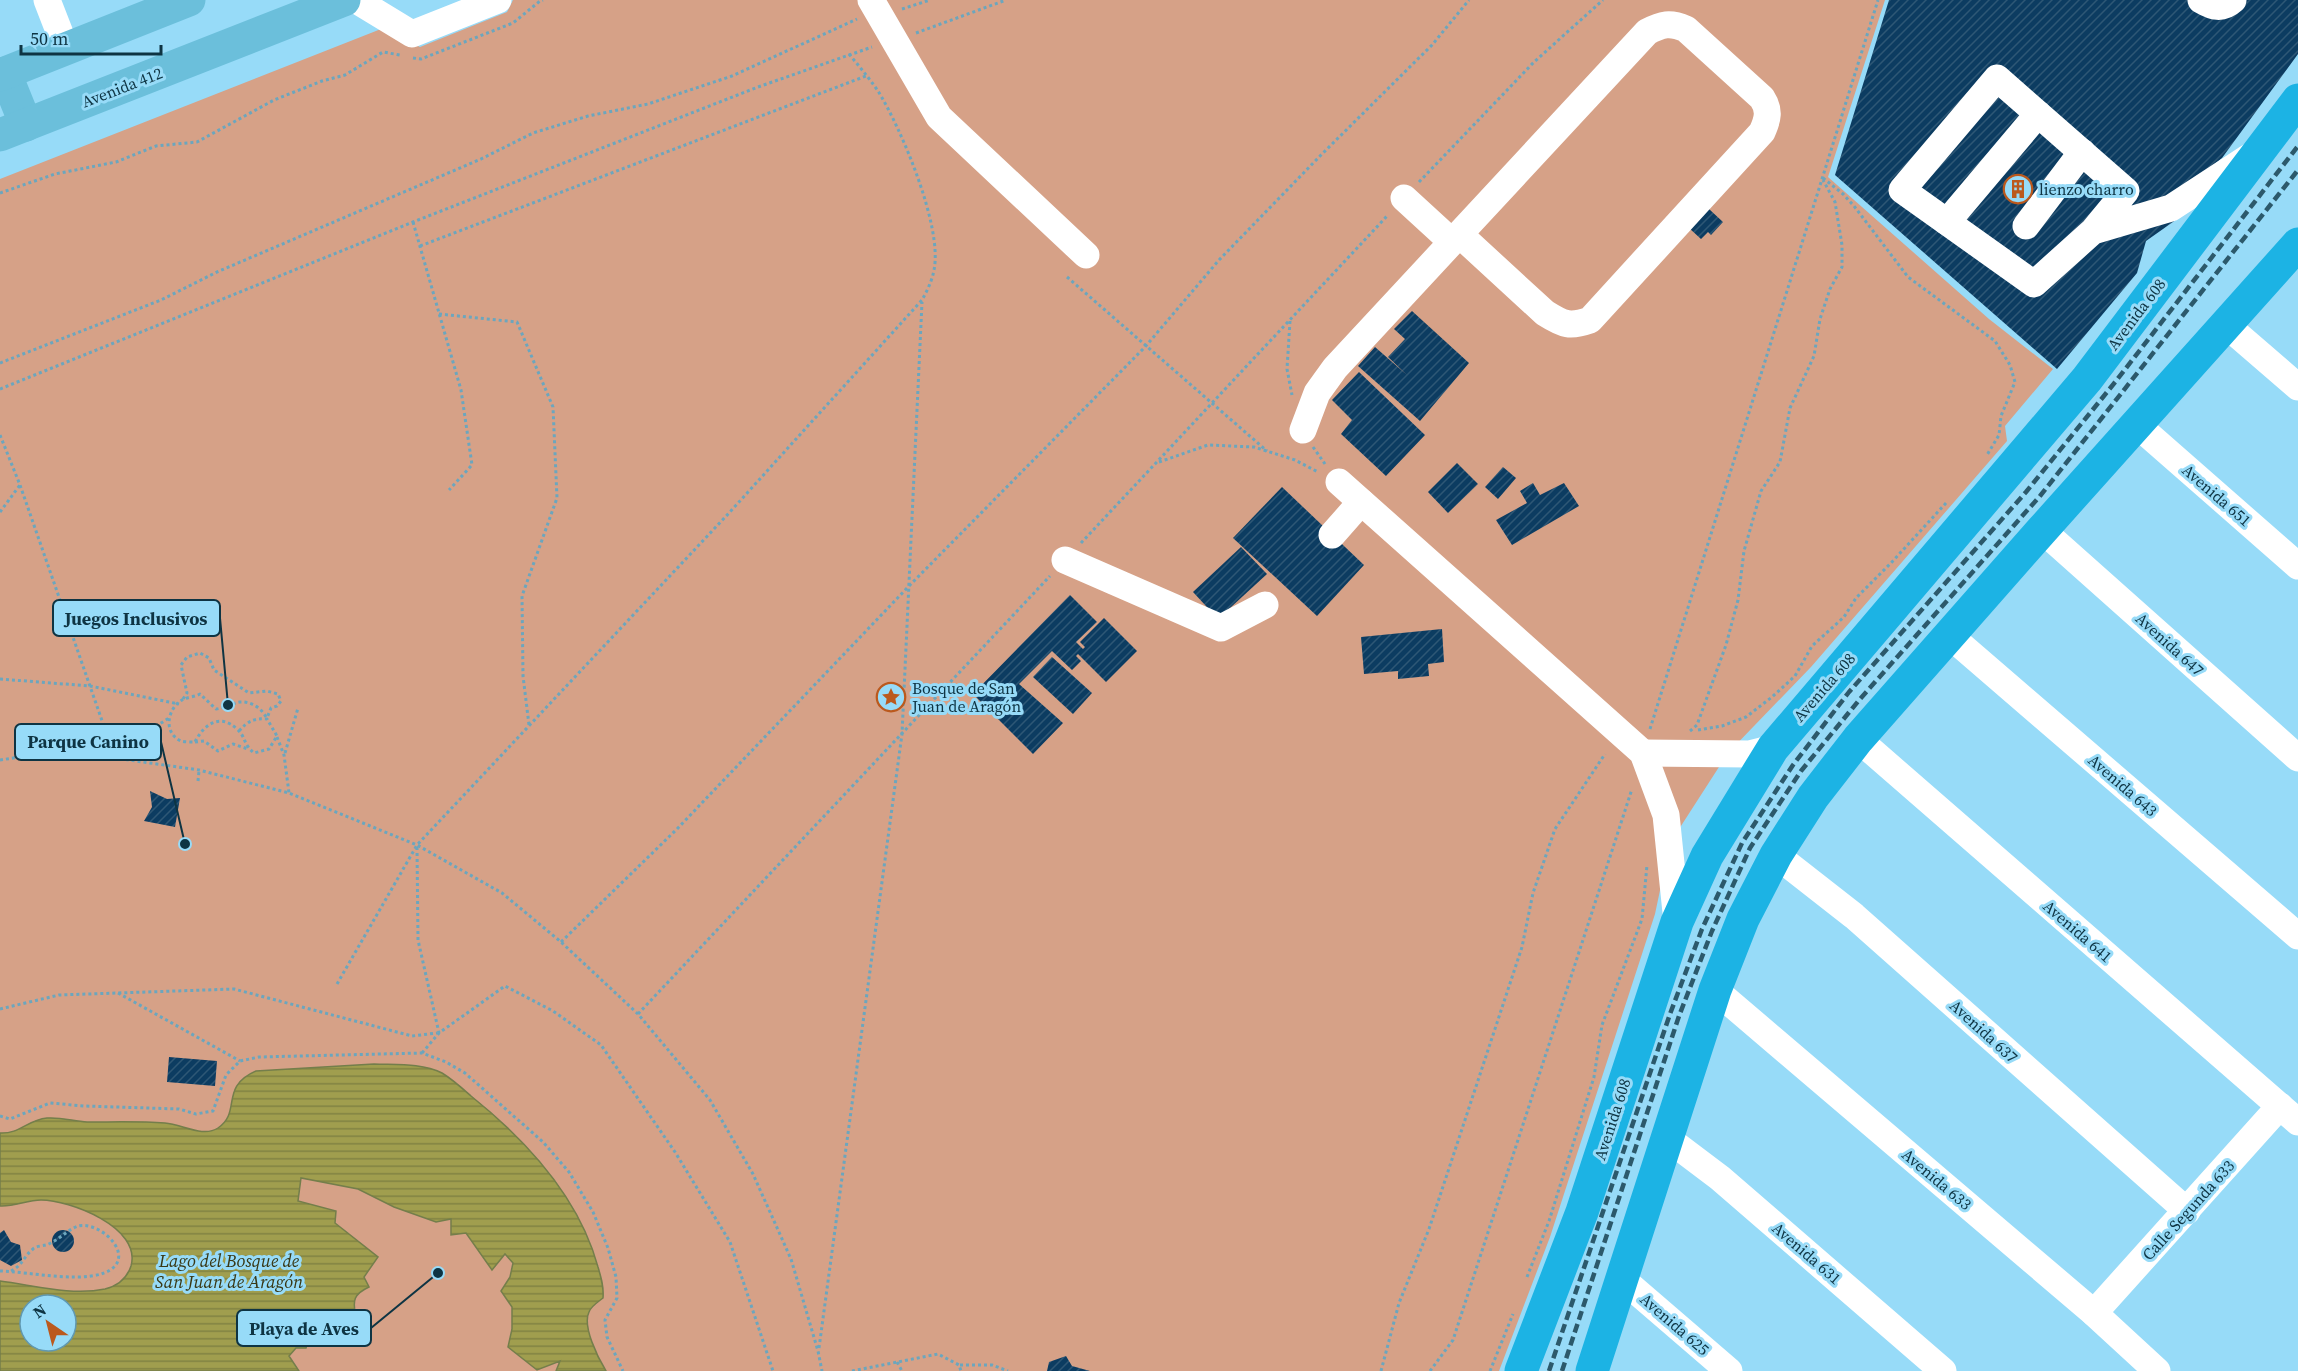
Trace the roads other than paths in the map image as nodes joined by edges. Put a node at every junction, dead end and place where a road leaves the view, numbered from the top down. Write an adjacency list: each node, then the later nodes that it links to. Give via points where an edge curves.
1 (47, 0): 9 (street)
2 (188, 0): 9 (main road)
3 (344, 0): 13 (main road, Avenida 412)
4 (356, 0): 5 (street, via 412,34)
5 (498, 0)
6 (2201, 0): 7 (street, via 2213,7 2226,6)
7 (2233, 0)
8 (864, 9): 22 (street, via 893,40 939,117)
9 (66, 49): 10 (main road)
10 (2, 74): 13 (main road)
11 (2298, 100): 14 (highway, Avenida 608)
12 (2038, 114): 15 (street); 17 (street); 17 (street, via 1997,78 1902,190)
13 (13, 130)
14 (2260, 150): 19 (street, via 2171,208); 36 (highway, Avenida 608, via 2087,379)
15 (2082, 152): 18 (street); 19 (street, via 2126,191)
16 (1404, 198): 20 (street)
17 (1947, 222): 19 (street, via 2034,284)
18 (2026, 226)
19 (2093, 231)
20 (1455, 238): 20 (street, via 1647,32 1662,24 1686,29 1768,106 1762,132 1590,320 1575,325 1545,313); 26 (street, via 1335,368 1317,393)
21 (2298, 244): 23 (highway)
22 (1086, 255)
23 (2225, 324): 24 (street); 25 (highway)
24 (2298, 387)
25 (2136, 424): 29 (highway); 32 (street, Avenida 651)
26 (1303, 429)
27 (1339, 482): 28 (street)
28 (1361, 502): 30 (street); 37 (street)
29 (2042, 530): 34 (highway); 38 (street, Avenida 647)
30 (1332, 535)
31 (1065, 560): 33 (street, via 1221,628)
32 (2298, 566)
33 (1265, 605)
34 (1949, 635): 35 (highway); 41 (street, Avenida 643)
35 (1858, 739): 39 (highway, via 1813,797); 43 (street, Avenida 641)
36 (1773, 747): 37 (street, via 1749,754); 40 (highway, Avenida 608, via 1707,856)
37 (1643, 753): 40 (street, via 1666,815)
38 (2298, 758)
39 (1776, 855): 42 (highway, via 1743,919); 45 (street, Avenida 637, via 1854,916)
40 (1677, 922): 48 (highway, Avenida 608, via 1582,1212)
41 (2298, 936)
42 (1714, 990): 44 (highway); 47 (street, Avenida 633)
43 (2289, 1114): 45 (street, Calle Segunda 633)
44 (1667, 1138): 46 (highway); 51 (street, Avenida 631, via 1720,1178)
45 (2187, 1211): 47 (street, Calle Segunda 633)
46 (1621, 1278): 49 (highway); 50 (street, Avenida 625)
47 (2094, 1313): 52 (street, Avenida 633)
48 (1521, 1371)
49 (1592, 1371)
50 (1729, 1371)
51 (1943, 1371)
52 (2157, 1371)

